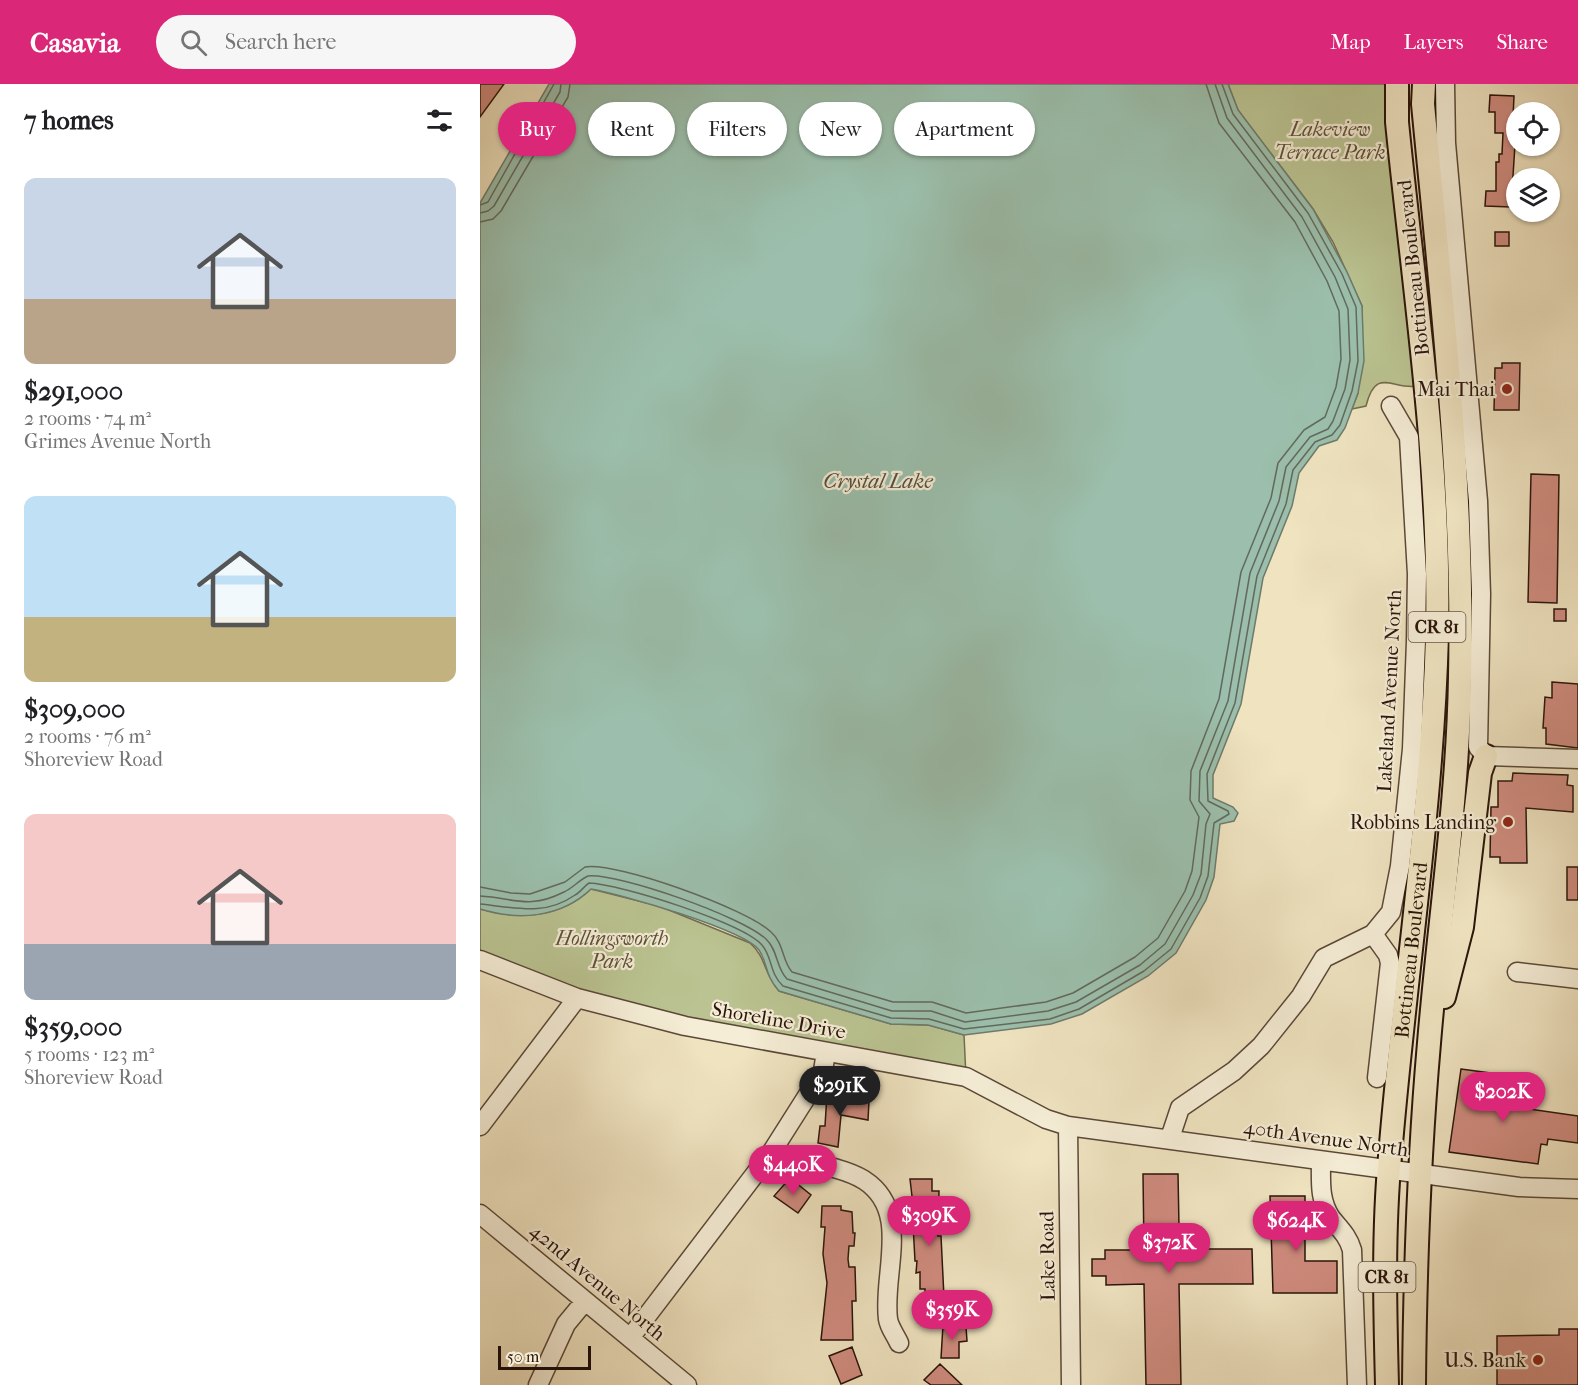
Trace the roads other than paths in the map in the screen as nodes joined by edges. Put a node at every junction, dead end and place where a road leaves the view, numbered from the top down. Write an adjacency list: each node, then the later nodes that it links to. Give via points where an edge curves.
1 (1397, 84): 20 (main road, Bottineau Boulevard / CR 81, via 1397,122 1430,431 1437,634 1427,798)
2 (1424, 84): 12 (main road, Bottineau Boulevard / CR 81, via 1453,442 1461,606 1458,737)
3 (1445, 84): 5 (street, via 1446,143 1479,501 1478,747)
4 (1391, 406): 7 (street, Lakeland Avenue North, via 1409,437 1417,574 1416,641 1412,749 1400,866 1391,912)
5 (1486, 756): 6 (street); 12 (main road, via 1480,773 1462,927)
6 (1578, 759)
7 (1373, 934): 14 (street, via 1390,963); 17 (street, via 1324,958 1290,1012 1261,1047 1180,1108)
8 (480, 960): 11 (street, Shoreline Drive)
9 (1517, 972): 10 (street)
10 (1578, 979)
11 (577, 998): 13 (street, Shoreline Drive, via 685,1026); 16 (street)
12 (1429, 1044): 21 (main road, Bottineau Boulevard / CR 81)
13 (826, 1052): 15 (street, Shoreline Drive, via 966,1077 1046,1119); 18 (street, via 823,1071)
14 (1377, 1078)
15 (1068, 1125): 17 (street, 40th Avenue North); 29 (street, Lake Road)
16 (480, 1126)
17 (1170, 1138): 19 (street, 40th Avenue North)
18 (771, 1153): 25 (street); 26 (street, via 864,1180 885,1203 891,1233 888,1320)
19 (1321, 1161): 20 (street, 40th Avenue North); 30 (street, via 1322,1198 1352,1250)
20 (1389, 1169): 21 (street, 40th Avenue North); 31 (main road, Bottineau Boulevard / CR 81)
21 (1420, 1173): 22 (street, 40th Avenue North, via 1519,1187); 32 (main road, Bottineau Boulevard / CR 81)
22 (1578, 1189)
23 (480, 1215): 24 (street, 42nd Avenue North)
24 (585, 1301): 25 (street, 42nd Avenue North); 27 (street, via 566,1324)
25 (630, 1338): 28 (street, 42nd Avenue North)
26 (899, 1343)
27 (538, 1385)
28 (687, 1385)
29 (1071, 1385)
30 (1357, 1385)
31 (1387, 1385)
32 (1414, 1385)

